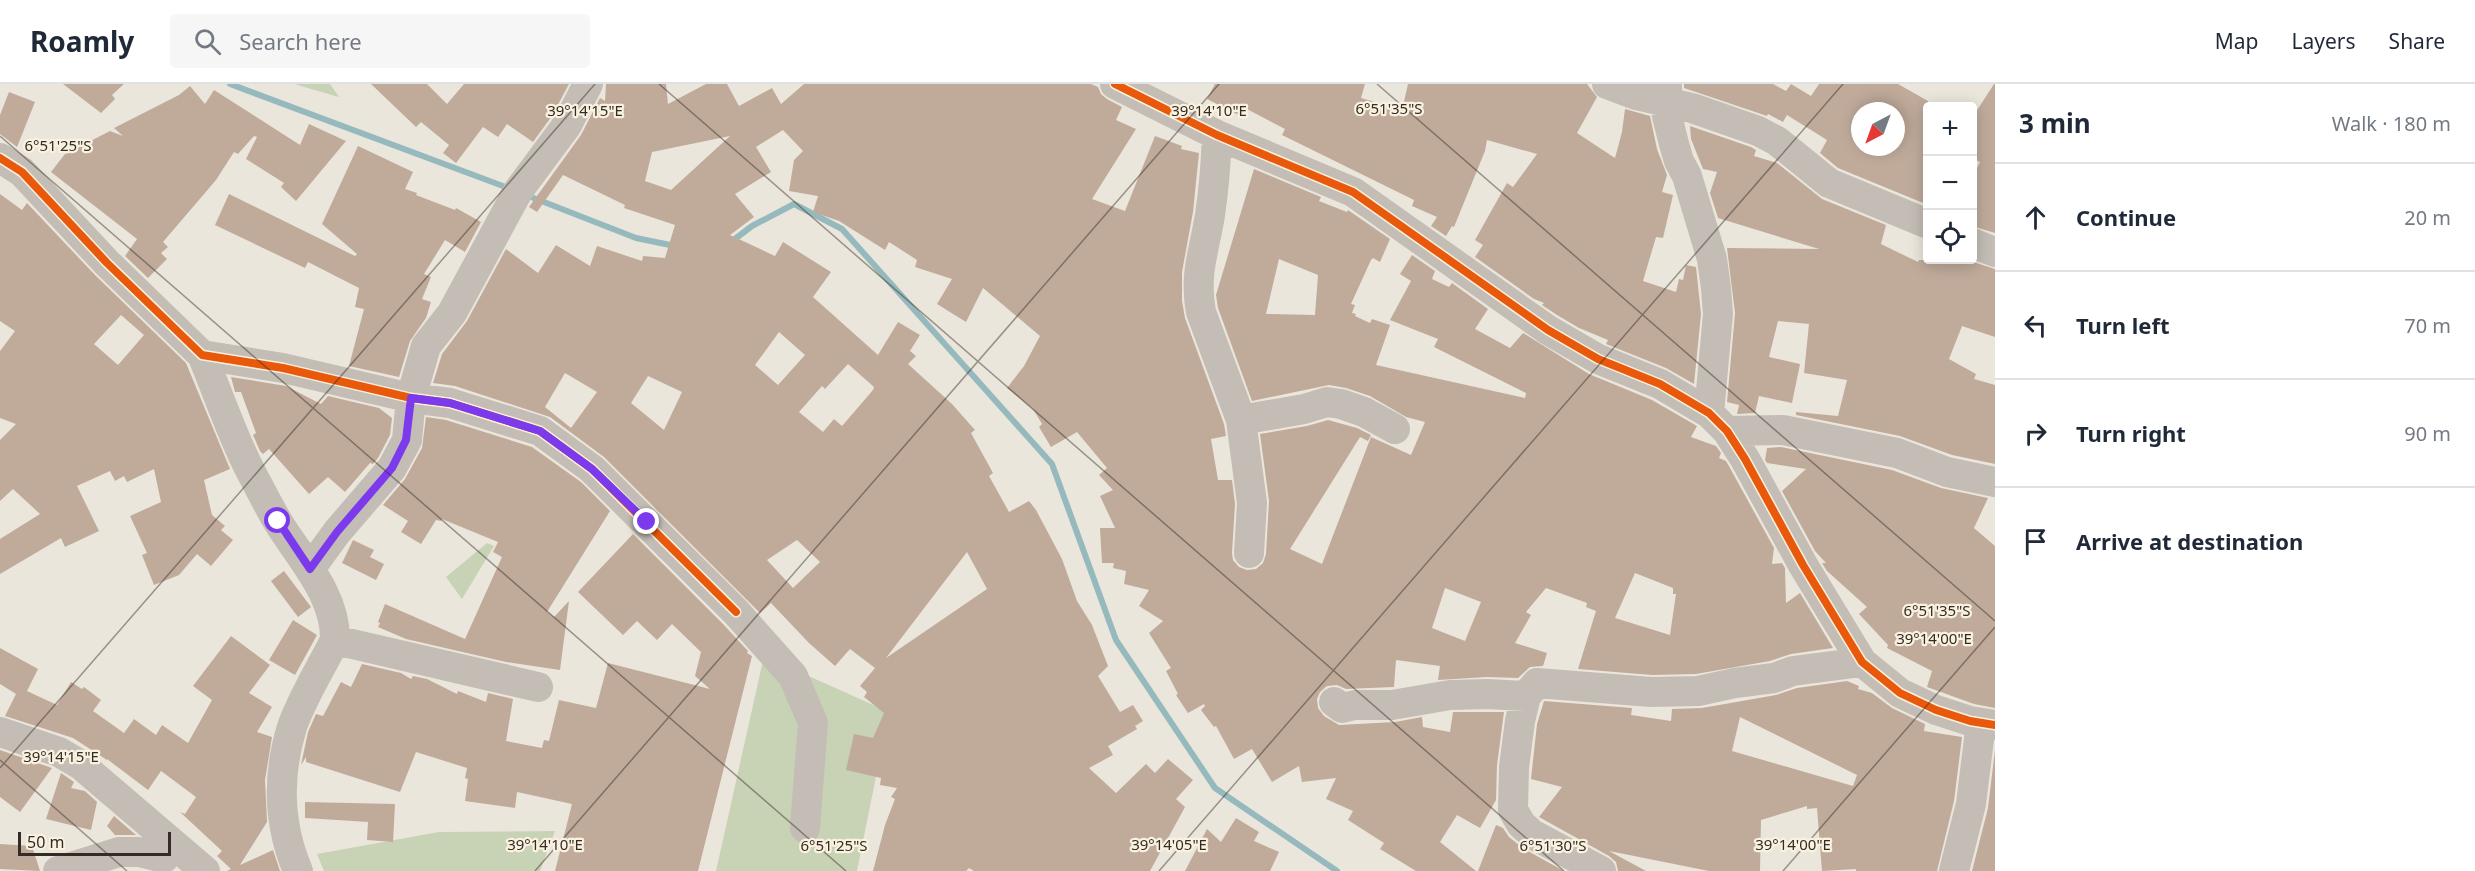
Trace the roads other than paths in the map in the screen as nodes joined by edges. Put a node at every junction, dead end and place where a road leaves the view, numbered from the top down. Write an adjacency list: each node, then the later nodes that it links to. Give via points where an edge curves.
1 (588, 84): 11 (street, via 567,125 518,191 452,313 426,346)
2 (1115, 84): 5 (street)
3 (1607, 84): 4 (street, via 1636,95)
4 (1666, 93): 7 (street, via 1692,108 1778,141 1829,183); 13 (street, via 1674,144 1712,259 1718,314)
5 (1217, 135): 12 (street, via 1198,293 1201,312); 13 (street, via 1353,192 1548,330 1598,359 1660,384)
6 (0, 158): 10 (street, via 22,172 107,263)
7 (1923, 222)
8 (1977, 245): 9 (street)
9 (1995, 252)
10 (202, 355): 11 (street, via 283,368); 17 (street, via 248,466)
11 (411, 398): 17 (street, via 406,440 392,468); 25 (street, via 450,403 540,431 592,469 736,612 793,676 813,723)
12 (1241, 420): 14 (street, via 1327,402 1364,412); 16 (street, via 1252,503)
13 (1718, 422): 15 (street, via 1783,430 1897,453 1947,472); 19 (street, via 1745,459)
14 (1395, 429)
15 (1995, 482)
16 (1249, 553)
17 (310, 569): 18 (street, via 331,612)
18 (335, 640): 20 (street); 29 (street, via 293,726 282,772 280,802)
19 (1862, 662): 21 (street, via 1793,670 1774,678 1698,691 1651,692 1536,683); 23 (street, via 1900,693 1936,710)
20 (538, 687)
21 (1526, 696): 22 (street, via 1450,695 1342,708); 30 (street, via 1514,767 1513,810 1532,834)
22 (1334, 702)
23 (1988, 724): 31 (street)
24 (0, 732): 26 (street, via 59,752 81,765)
25 (805, 828)
26 (164, 856): 27 (street, via 119,852); 28 (street)
27 (58, 871)
28 (205, 871)
29 (298, 871)
30 (1601, 871)
31 (1954, 871)

